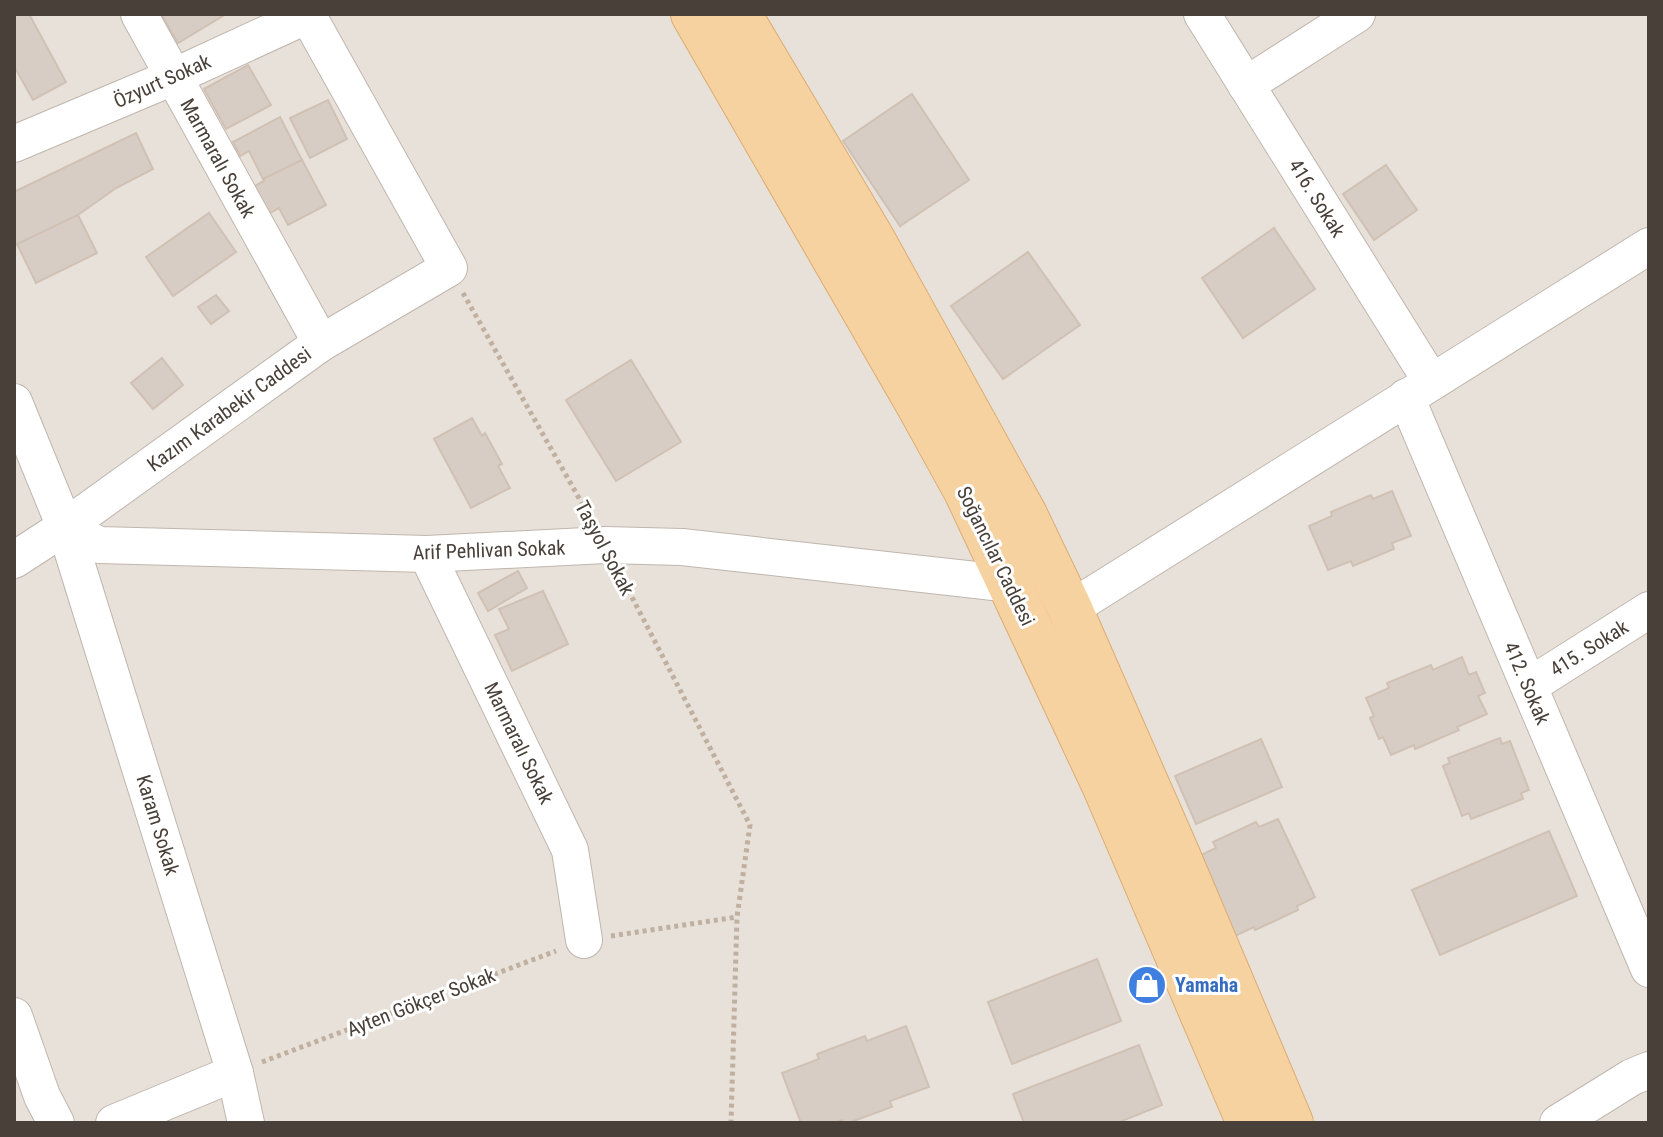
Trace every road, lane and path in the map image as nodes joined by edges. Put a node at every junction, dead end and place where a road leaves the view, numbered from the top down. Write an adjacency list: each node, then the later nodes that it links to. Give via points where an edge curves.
1 (139, 14): 7 (street, Marmaralı Sokak)
2 (693, 14): 19 (main road, Soğancılar Caddesi, via 918,404)
3 (1202, 14): 8 (street, 416. Sokak)
4 (1357, 14): 8 (street)
5 (307, 15): 7 (street, Özyurt Sokak); 11 (street)
6 (748, 17): 20 (main road, via 971,414)
7 (173, 77): 9 (street, Özyurt Sokak); 12 (street, Marmaralı Sokak)
8 (1246, 85): 13 (street, 416. Sokak)
9 (14, 144)
10 (1649, 246): 13 (street)
11 (449, 268): 12 (street, Kazım Karabekir Caddesi); 16 (path, Taşyol Sokak)
12 (321, 343): 15 (street, Kazım Karabekir Caddesi)
13 (1418, 389): 20 (street); 22 (street, 412. Sokak)
14 (14, 402): 15 (street, Karam Sokak)
15 (65, 527): 17 (street, Arif Pehlivan Sokak, via 99,545); 18 (street, Kazım Karabekir Caddesi); 28 (street, Karam Sokak)
16 (605, 545): 17 (street, Arif Pehlivan Sokak); 19 (street, Arif Pehlivan Sokak, via 682,547); 23 (path, Taşyol Sokak, via 750,825)
17 (427, 554): 24 (street, Marmaralı Sokak, via 570,850)
18 (14, 560)
19 (1011, 584): 33 (main road, Soğancılar Caddesi)
20 (1070, 609): 34 (main road)
21 (1649, 610): 22 (street, 415. Sokak)
22 (1529, 686): 25 (street, 412. Sokak)
23 (737, 917): 24 (path, Ayten Gökçer Sokak); 32 (path, Taşyol Sokak)
24 (584, 940): 28 (path, Ayten Gökçer Sokak)
25 (1649, 969)
26 (14, 1016): 29 (street)
27 (1649, 1070): 35 (street)
28 (235, 1073): 30 (street); 31 (street, Karam Sokak)
29 (56, 1123)
30 (114, 1123)
31 (246, 1123)
32 (731, 1123)
33 (1249, 1123)
34 (1291, 1123)
35 (1558, 1123)

